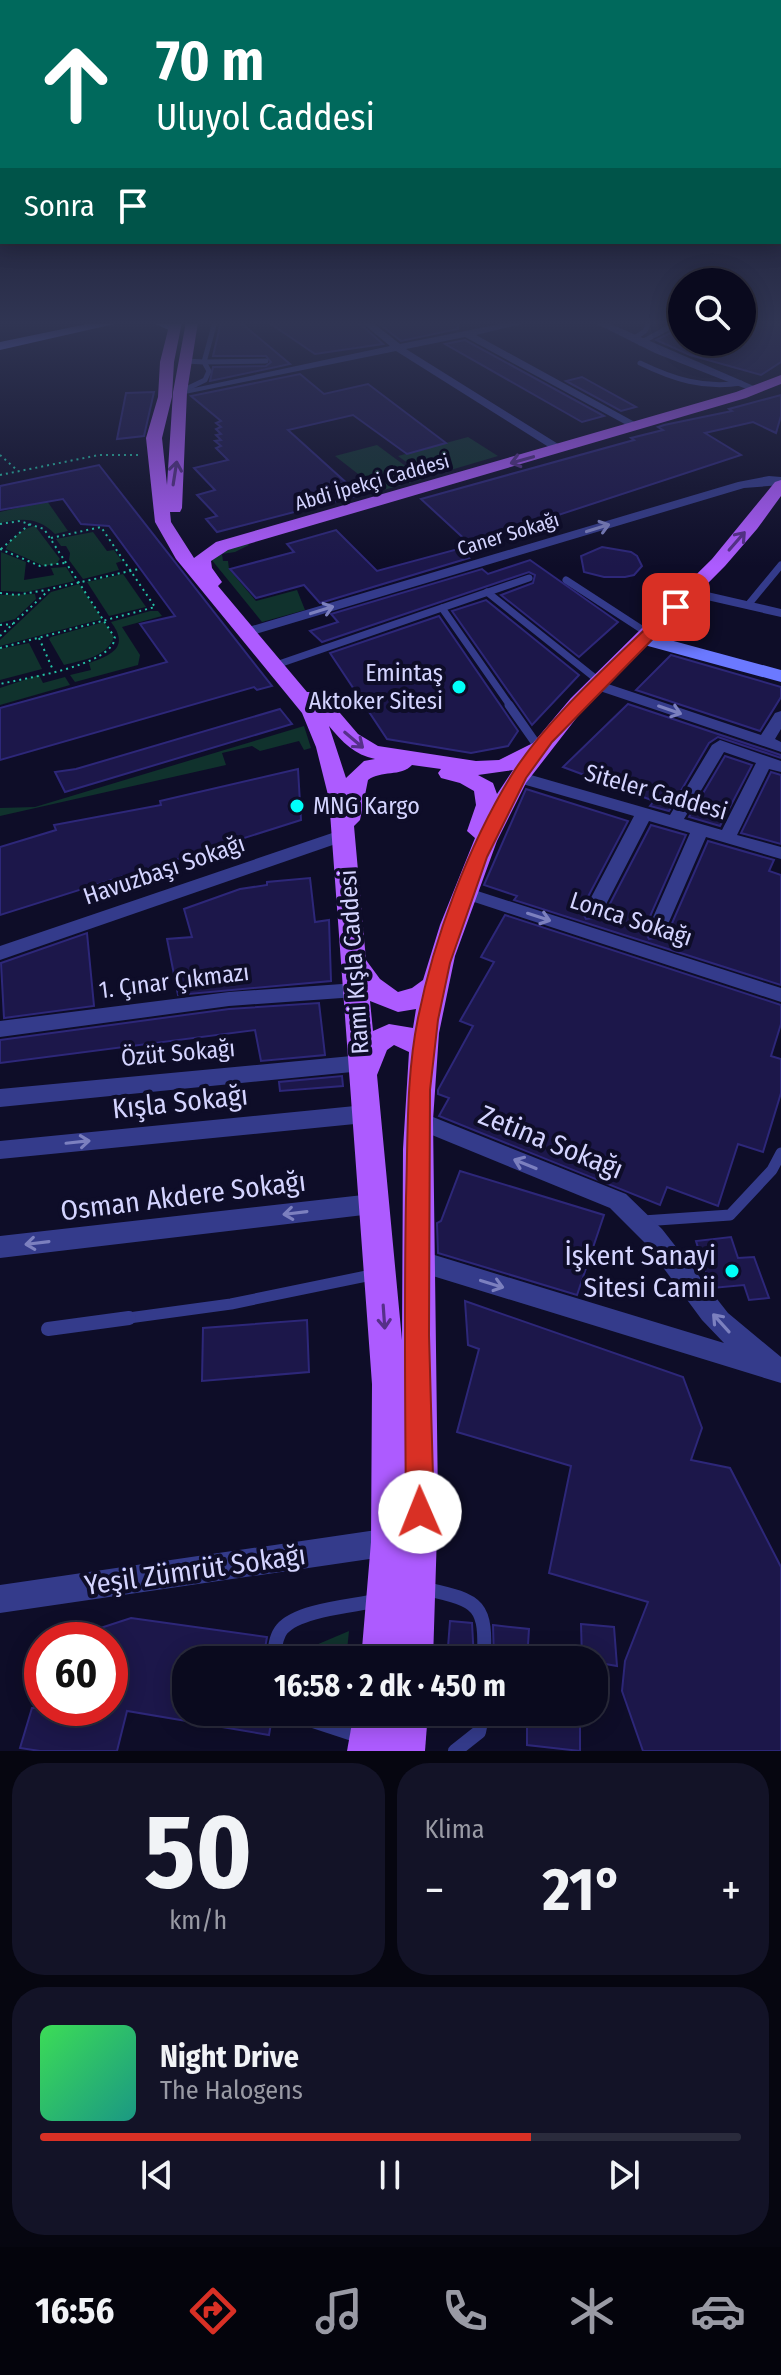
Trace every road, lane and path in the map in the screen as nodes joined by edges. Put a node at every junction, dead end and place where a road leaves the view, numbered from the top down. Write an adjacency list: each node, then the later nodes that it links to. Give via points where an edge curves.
1 (168, 404): 32 (main road, Rami Kışla Caddesi, via 154,438 161,514 182,555)
2 (172, 404): 15 (main road, Rami Kışla Caddesi, one-way to 2, via 204,545 187,540 181,532 172,499)
3 (487, 404): 7 (street)
4 (595, 404): 6 (street)
5 (712, 404): 6 (main road, Abdi İpekçi Caddesi)
6 (636, 426): 7 (main road, Abdi İpekçi Caddesi)
7 (559, 449): 15 (main road, Abdi İpekçi Caddesi, one-way to 15)
8 (0, 455): 10 (path)
9 (144, 456): 10 (path, via 111,453)
10 (18, 471): 11 (path)
11 (0, 475)
12 (781, 483): 27 (main road, one-way to 12, via 738,541); 36 (street, Caner Sokağı, one-way to 12, via 742,485)
13 (31, 523): 14 (path); 16 (path); 17 (path)
14 (0, 524)
15 (249, 537): 32 (main road, via 202,559)
16 (51, 538): 18 (path); 21 (path, via 101,527)
17 (0, 549): 18 (path, via 40,566)
18 (65, 563): 24 (path)
19 (781, 565): 29 (lane)
20 (139, 569): 21 (path)
21 (132, 571): 24 (path); 33 (path, via 155,607)
22 (529, 578): 26 (lane)
23 (566, 580): 38 (lane)
24 (81, 582): 25 (path); 33 (path)
25 (50, 589): 28 (path); 34 (path)
26 (487, 592): 30 (lane); 45 (lane)
27 (690, 592): 29 (street); 38 (main road)
28 (0, 593)
29 (748, 605): 31 (street)
30 (442, 608): 41 (lane); 47 (lane)
31 (779, 609)
32 (233, 613): 36 (main road, Rami Kışla Caddesi)
33 (107, 620): 39 (path); 42 (path, via 116,640 109,652)
34 (13, 624): 35 (path); 37 (path)
35 (0, 625)
36 (247, 632): 41 (main road, Rami Kışla Caddesi)
37 (0, 636)
38 (646, 637): 43 (main road); 45 (main road)
39 (39, 638): 40 (path); 42 (path)
40 (0, 648)
41 (277, 666): 47 (main road, one-way to 47, via 313,694 350,739 372,752 476,768 504,766); 54 (main road, Rami Kışla Caddesi, via 320,728 335,775)
42 (53, 670): 44 (path)
43 (781, 676)
44 (0, 684)
45 (598, 684): 47 (main road); 48 (street, one-way to 48)
46 (781, 716): 48 (street)
47 (542, 742): 50 (main road)
48 (773, 745)
49 (773, 764): 52 (street, via 720,745); 55 (street)
50 (518, 777): 51 (street, Siteler Caddesi); 57 (main road)
51 (644, 814): 52 (street, Siteler Caddesi); 59 (street)
52 (674, 822): 53 (street, Siteler Caddesi)
53 (700, 830): 55 (street, Siteler Caddesi); 60 (street)
54 (344, 835): 57 (main road, via 357,777 365,770 387,764 425,768 468,778 485,788); 61 (street, Havuzbaşı Sokağı); 62 (main road, Rami Kışla Caddesi)
55 (727, 838): 56 (street, Siteler Caddesi)
56 (781, 853)
57 (478, 857): 58 (main road, Rami Kışla Caddesi)
58 (465, 893): 63 (main road, Rami Kışla Caddesi); 64 (street, Lonca Sokağı, one-way to 64)
59 (593, 911)
60 (656, 931)
61 (0, 953)
62 (354, 975): 63 (main road, via 377,996 393,1002 415,998); 65 (street, 1. Çınar Çıkmazı, via 229,999); 67 (main road, Rami Kışla Caddesi)
63 (435, 985): 66 (main road, Rami Kışla Caddesi)
64 (781, 995)
65 (0, 1029)
66 (423, 1047): 67 (main road, via 406,1036 389,1034 376,1044); 70 (main road, Rami Kışla Caddesi)
67 (362, 1071): 68 (street, Özüt Sokağı); 69 (main road, Rami Kışla Caddesi)
68 (0, 1098)
69 (365, 1114): 71 (street, Kışla Sokağı, one-way to 69); 73 (main road, Rami Kışla Caddesi)
70 (418, 1120): 74 (street, Zetina Sokağı, one-way to 70, via 618,1201); 76 (main road, Rami Kışla Caddesi)
71 (0, 1150)
72 (781, 1153): 74 (lane, via 730,1215)
73 (372, 1204): 75 (street, Osman Akdere Sokağı, one-way to 75); 77 (main road, Rami Kışla Caddesi)
74 (643, 1221): 79 (street, Zetina Sokağı, one-way to 74, via 731,1334)
75 (0, 1247)
76 (418, 1261): 79 (street, one-way to 79); 81 (main road, Rami Kışla Caddesi)
77 (380, 1273): 78 (lane, via 231,1304); 80 (main road, Rami Kışla Caddesi, one-way to 80, via 389,1384)
78 (48, 1329)
79 (781, 1372)
80 (390, 1542): 81 (main road, Rami Kışla Caddesi); 82 (street, Yeşil Zümrüt Sokağı)
81 (402, 1593): 83 (lane, via 298,1619 284,1626); 84 (main road, Rami Kışla Caddesi); 85 (main road, Rami Kışla Caddesi); 86 (lane, via 452,1594 485,1620)
82 (0, 1599)
83 (278, 1646)
84 (385, 1646)
85 (411, 1646)
86 (484, 1646)
87 (326, 1726): 89 (lane)
88 (480, 1726): 90 (lane)
89 (379, 1738)
90 (455, 1751)

